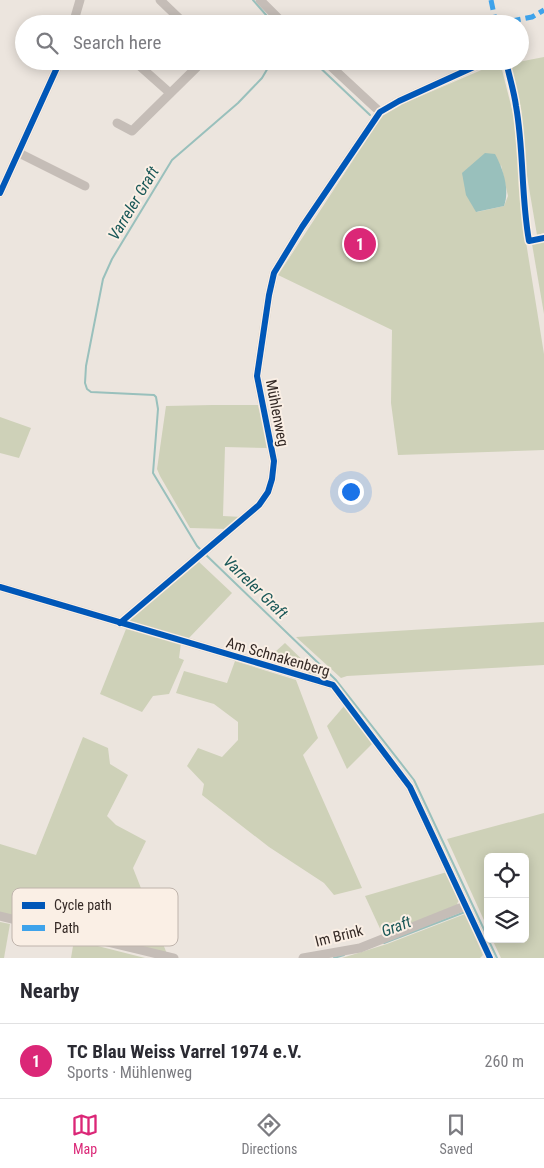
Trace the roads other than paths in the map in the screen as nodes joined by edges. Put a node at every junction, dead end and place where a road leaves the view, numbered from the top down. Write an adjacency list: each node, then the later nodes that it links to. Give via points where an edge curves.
1 (80, 0): 4 (street)
2 (160, 0): 5 (street)
3 (260, 0): 6 (street)
4 (76, 15)
5 (176, 15)
6 (275, 15)
7 (56, 70): 15 (street)
8 (144, 70): 12 (street)
9 (193, 70): 12 (street)
10 (335, 70): 13 (street)
11 (467, 70): 13 (street)
12 (170, 92): 14 (street, via 132,131)
13 (380, 112): 19 (street, Mühlenweg, via 274,273 257,376 274,461 268,492 258,505)
14 (117, 123)
15 (19, 153): 16 (street); 17 (street)
16 (85, 186)
17 (0, 191)
18 (0, 587): 19 (street, Am Schnakenberg)
19 (120, 623): 20 (street, Am Schnakenberg, via 333,685 410,787)
20 (465, 906): 23 (street, Im Brink, via 360,948); 24 (street, Am Schnakenberg)
21 (124, 946): 22 (street)
22 (174, 958)
23 (303, 958)
24 (490, 958)

